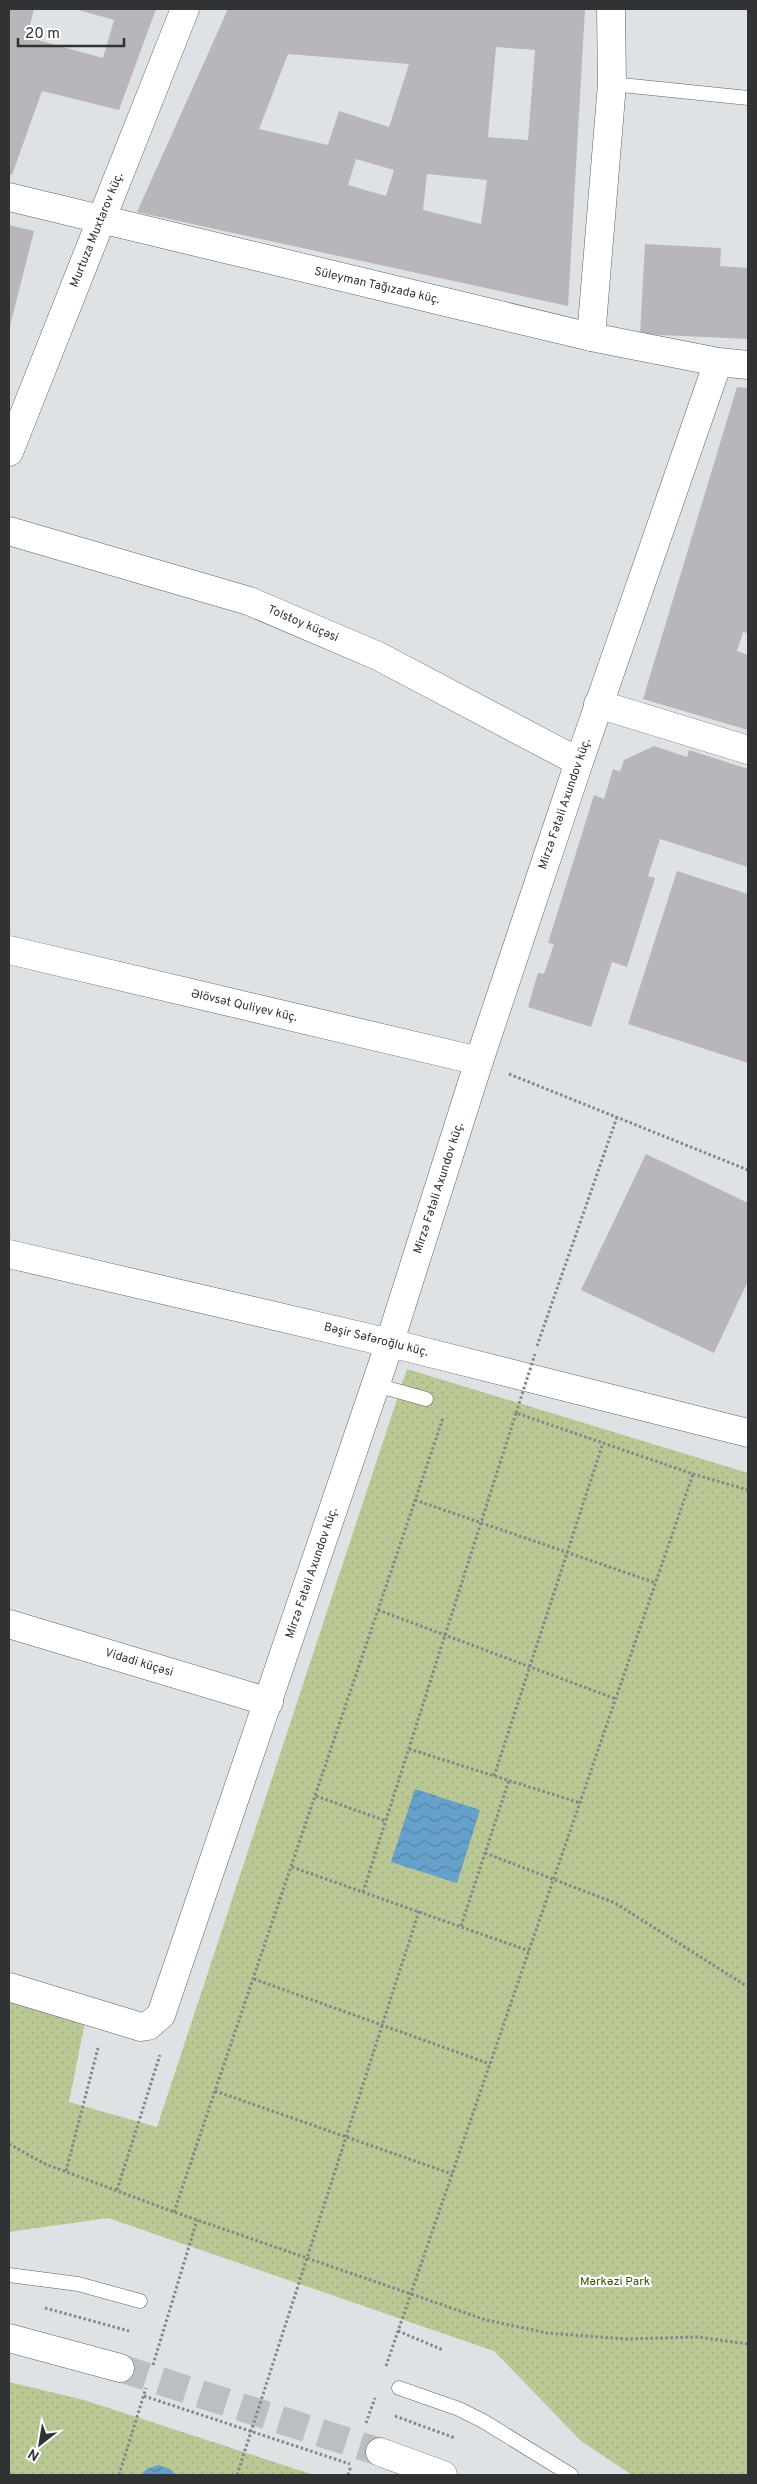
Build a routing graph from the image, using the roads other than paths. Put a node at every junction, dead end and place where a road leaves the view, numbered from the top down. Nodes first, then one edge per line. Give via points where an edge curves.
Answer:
1 (185, 9) edge
2 (611, 9) edge
3 (612, 84) junction
4 (748, 98) edge
5 (9, 197) edge
6 (100, 220) junction
7 (592, 337) junction
8 (718, 362) junction
9 (748, 365) edge
10 (9, 452) edge
11 (9, 531) edge
12 (598, 704) junction
13 (748, 750) edge
14 (579, 762) junction
15 (9, 950) edge
16 (479, 1061) junction
17 (9, 1254) edge
18 (390, 1343) junction
19 (376, 1385) junction
20 (426, 1399) dead end
21 (745, 1433) edge
22 (9, 1624) edge
23 (269, 1702) junction
24 (9, 1987) edge
25 (9, 2276) edge
26 (140, 2301) dead end
27 (9, 2338) edge
28 (120, 2368) tunnel mouth
29 (399, 2388) dead end
30 (380, 2452) tunnel mouth
31 (443, 2475) edge
32 (570, 2475) edge

1 - 6 street, Murtuza Muxtarov küç.
2 - 3 street
3 - 4 lane
3 - 7 street
5 - 6 street, Süleyman Tağızadə küç.
6 - 7 street, Süleyman Tağızadə küç.
6 - 10 street, Murtuza Muxtarov küç.
7 - 8 street, Süleyman Tağızadə küç.
8 - 9 street, Süleyman Tağızadə küç.
8 - 12 street, Mirzə Fətəli Axundov küç.
11 - 14 street, Tolstoy küçəsi via 249,601 378,656
12 - 13 street
12 - 14 street, Mirzə Fətəli Axundov küç.
14 - 16 street, Mirzə Fətəli Axundov küç.
15 - 16 street, Əlövsət Quliyev küç.
16 - 18 street, Mirzə Fətəli Axundov küç.
17 - 18 street, Bəşir Səfəroğlu küç.
18 - 19 street, Mirzə Fətəli Axundov küç.
18 - 21 street, Bəşir Səfəroğlu küç.
19 - 20 lane
19 - 23 street, Mirzə Fətəli Axundov küç.
22 - 23 street, Vidadi küçəsi
23 - 24 street, Mirzə Fətəli Axundov küç. via 161,2015 148,2026 141,2027
25 - 26 lane via 78,2284
27 - 28 street
29 - 32 lane via 459,2408
30 - 31 street

